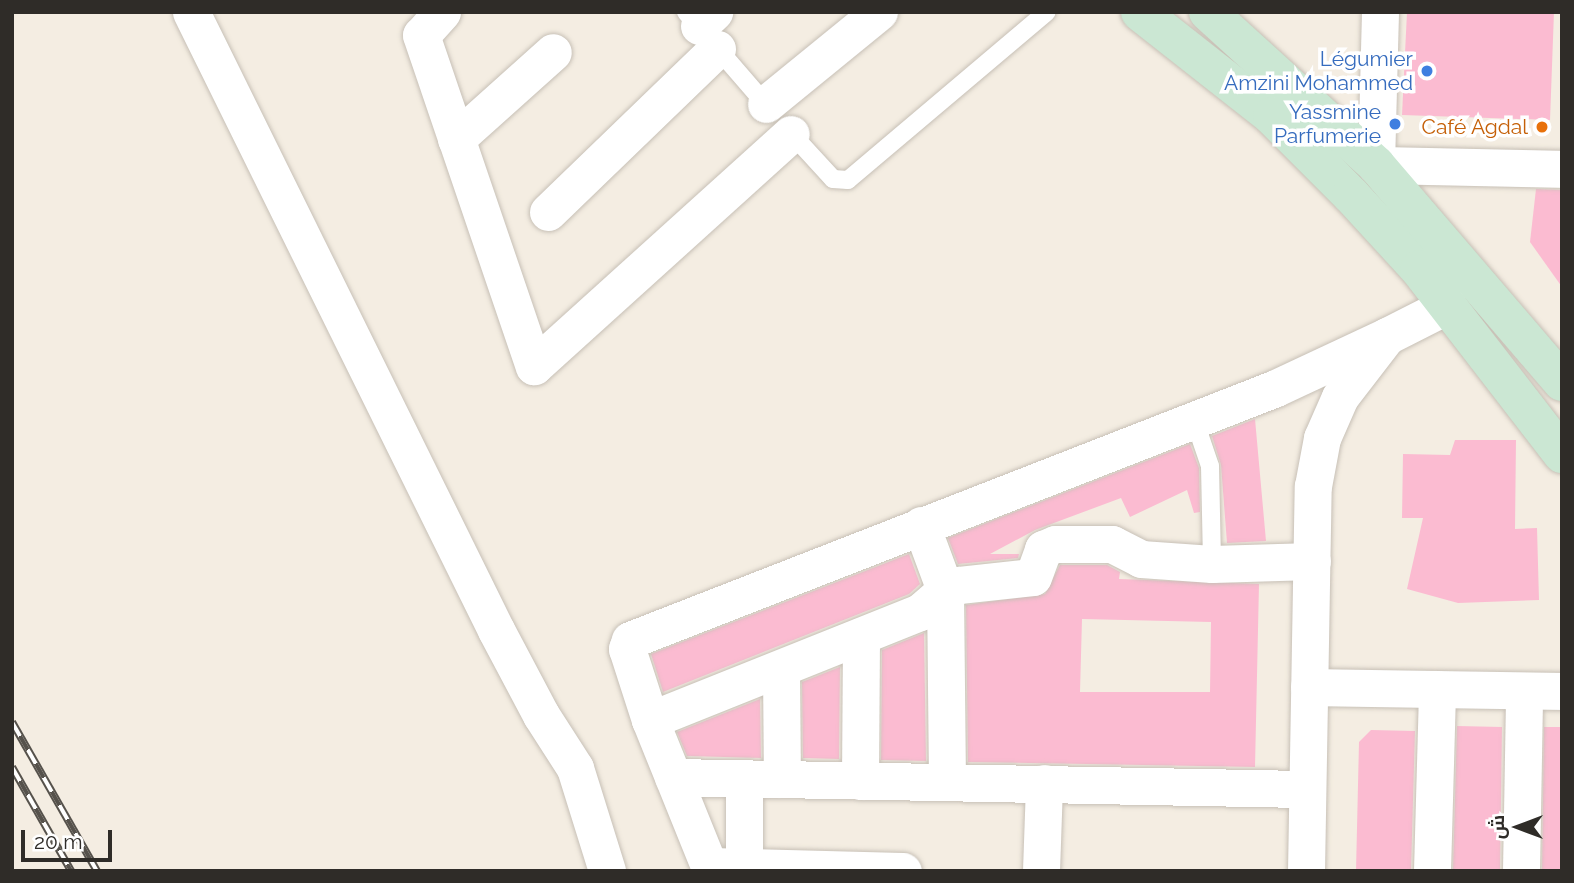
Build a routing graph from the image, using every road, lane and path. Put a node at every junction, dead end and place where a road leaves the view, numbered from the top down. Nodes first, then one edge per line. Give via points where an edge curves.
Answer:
1 (191, 12) edge
2 (442, 12) edge
3 (879, 12) edge
4 (1047, 12) edge
5 (1140, 12) edge
6 (1380, 12) edge
7 (1218, 16) edge
8 (704, 25) edge
9 (553, 52) dead end
10 (765, 104) junction
11 (791, 134) junction
12 (457, 139) junction
13 (1376, 165) junction
14 (1562, 169) edge
15 (548, 212) dead end
16 (1448, 305) junction
17 (1387, 336) junction
18 (1562, 382) edge
19 (1194, 419) junction
20 (1562, 454) edge
21 (921, 525) junction
22 (1312, 561) junction
23 (1212, 564) junction
24 (944, 590) junction
25 (861, 637) junction
26 (781, 670) junction
27 (1309, 687) junction
28 (1437, 689) junction
29 (1524, 691) junction
30 (1562, 691) edge
31 (650, 720) junction
32 (673, 777) junction
33 (744, 779) junction
34 (782, 779) junction
35 (860, 781) junction
36 (947, 782) junction
37 (1044, 783) junction
38 (1307, 789) junction
39 (721, 867) edge
40 (833, 870) edge
41 (607, 871) edge
42 (903, 871) edge
43 (1041, 871) edge
44 (1306, 871) edge
45 (1432, 871) edge
46 (1521, 871) edge

1 - 41 street via 496,629 575,768
2 - 12 street via 421,35
3 - 10 street
4 - 11 lane via 848,180 833,179
5 - 16 street via 1272,116 1351,195
6 - 13 street
7 - 13 street
8 - 10 lane
8 - 15 street
9 - 12 street
10 - 11 lane
11 - 12 street via 534,366
13 - 14 street
13 - 18 street
16 - 17 street
16 - 20 street
17 - 19 street via 1276,388
17 - 22 street via 1340,397 1322,438 1313,486
19 - 21 street
19 - 23 lane via 1210,466
21 - 24 street
21 - 31 street via 630,640 627,649
22 - 23 street
22 - 27 street
23 - 24 street via 1141,559 1112,544 1055,544 1043,549 1033,577
24 - 25 street via 920,612
24 - 36 street
25 - 26 street
25 - 35 street
26 - 31 street
26 - 34 street
27 - 28 street
27 - 38 street
28 - 29 street
28 - 45 street
29 - 30 street
29 - 46 street
31 - 32 street
32 - 33 street
32 - 39 street
33 - 34 street
33 - 39 street
34 - 35 street
35 - 36 street
36 - 37 street
37 - 38 street
37 - 43 street
38 - 44 street
39 - 40 street
40 - 42 street

